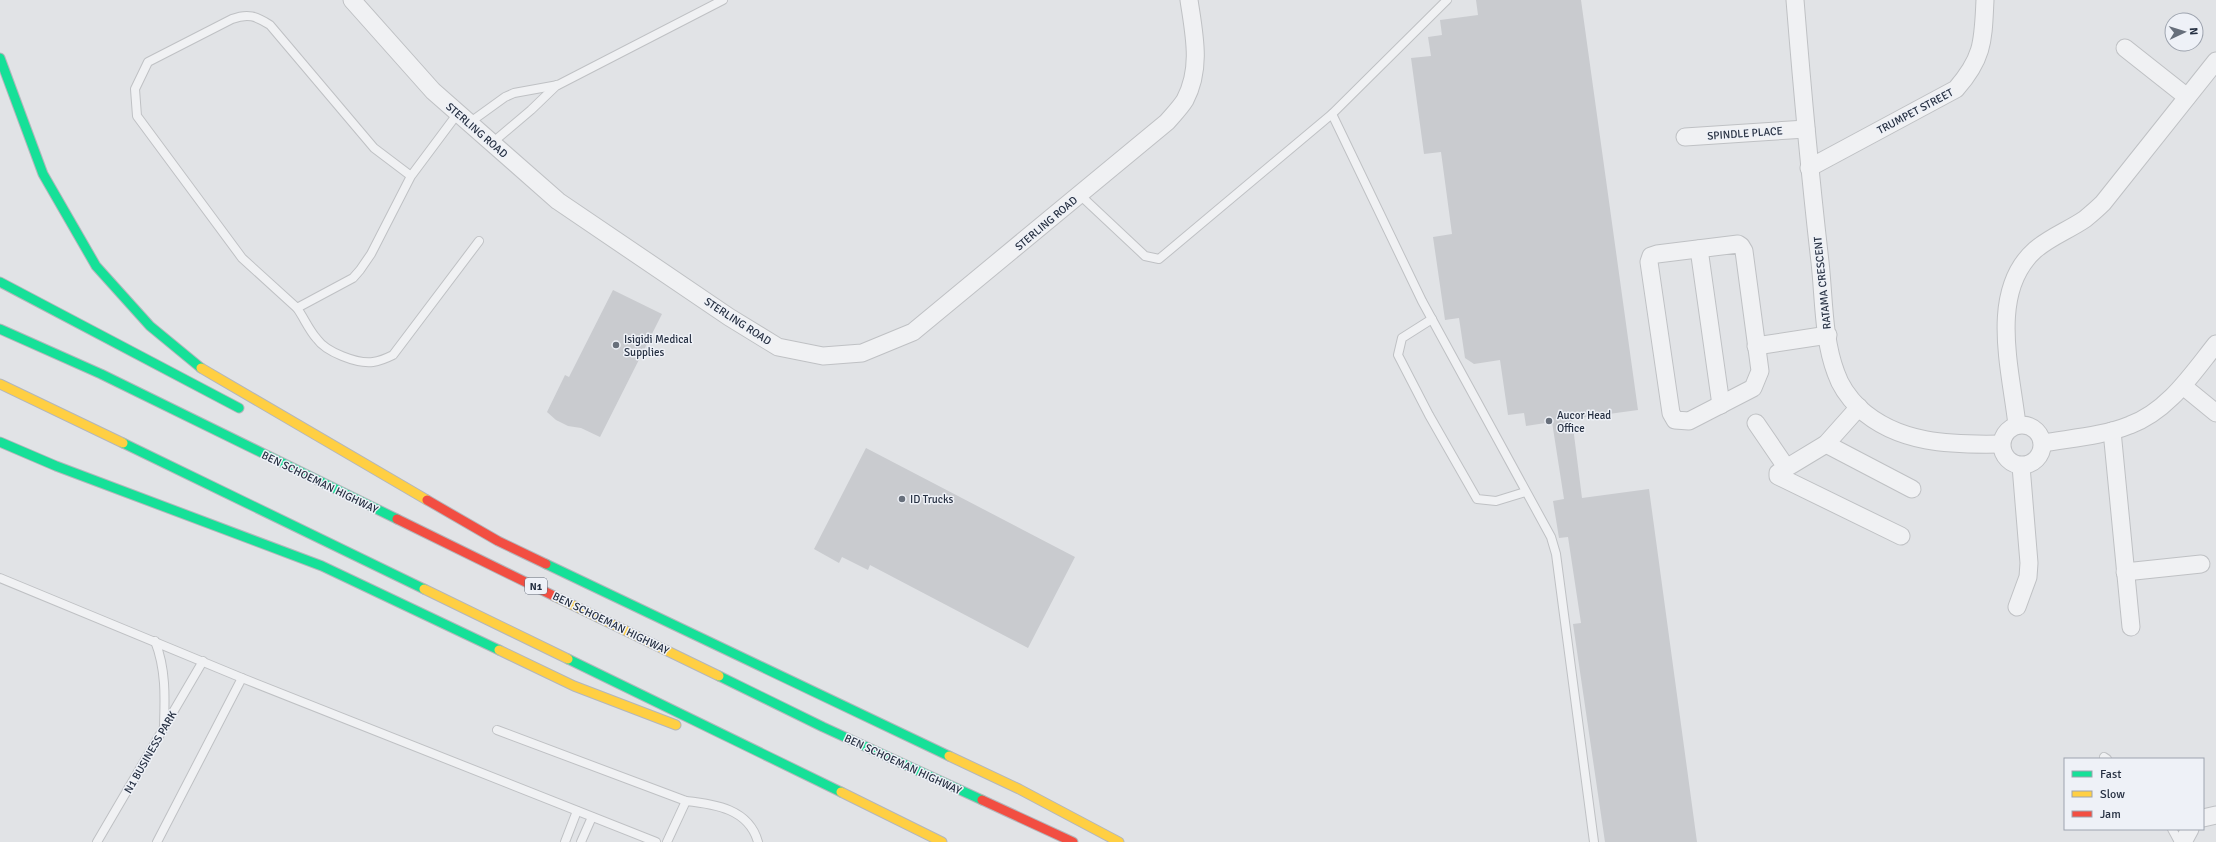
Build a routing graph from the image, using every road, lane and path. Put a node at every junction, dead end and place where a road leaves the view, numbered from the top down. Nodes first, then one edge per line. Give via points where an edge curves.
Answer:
1 (352, 0) edge
2 (723, 0) edge
3 (1189, 0) edge
4 (1447, 0) edge
5 (1795, 0) edge
6 (1985, 0) edge
7 (2125, 48) dead end
8 (0, 58) edge
9 (2216, 61) edge
10 (558, 85) junction
11 (2187, 97) junction
12 (1332, 114) junction
13 (464, 118) junction
14 (1806, 129) junction
15 (1685, 137) dead end
16 (492, 143) junction
17 (1809, 168) junction
18 (411, 176) junction
19 (1080, 195) junction
20 (479, 241) dead end
21 (1699, 249) junction
22 (0, 282) edge
23 (297, 308) junction
24 (1432, 319) junction
25 (0, 329) edge
26 (1828, 335) junction
27 (2216, 344) edge
28 (1756, 346) junction
29 (0, 384) edge
30 (2183, 386) junction
31 (1721, 405) junction
32 (1859, 407) junction
33 (2216, 413) edge
34 (250, 414) dead end
35 (1756, 423) dead end
36 (2017, 425) junction
37 (2112, 431) junction
38 (0, 442) edge
39 (2043, 443) junction
40 (1826, 444) junction
41 (2002, 444) junction
42 (2021, 466) junction
43 (1786, 467) junction
44 (1912, 489) dead end
45 (1526, 492) junction
46 (422, 508) dead end
47 (1901, 536) dead end
48 (498, 541) junction
49 (2201, 564) dead end
50 (2126, 572) junction
51 (0, 578) edge
52 (2017, 607) dead end
53 (2131, 627) dead end
54 (155, 641) junction
55 (203, 661) junction
56 (242, 678) junction
57 (164, 729) junction
58 (498, 730) dead end
59 (732, 738) junction
60 (686, 801) junction
61 (578, 811) junction
62 (592, 817) junction
63 (2173, 830) edge
64 (2189, 830) edge
65 (97, 842) edge
66 (158, 842) edge
67 (565, 842) edge
68 (581, 842) edge
69 (656, 842) edge
70 (667, 842) edge
71 (758, 842) edge
72 (942, 842) edge
73 (1073, 842) edge
74 (1119, 842) edge
75 (1594, 842) edge
76 (2179, 842) edge
77 (2183, 842) edge

1 - 13 street, STERLING ROAD via 433,91
2 - 10 lane
3 - 19 street, STERLING ROAD via 1196,65 1184,101 1167,122
4 - 12 lane
5 - 14 street, RATAMA CRESCENT
6 - 17 street, TRUMPET STREET via 1982,45 1971,71 1956,88
7 - 11 street
8 - 48 highway via 43,174 71,225 96,266 150,326 194,364
9 - 11 street
10 - 13 lane via 510,95
10 - 16 lane
11 - 36 street via 2103,203 2085,219 2036,250 2025,262 2009,290 2006,331
12 - 19 lane via 1159,259 1145,256
12 - 24 lane
13 - 16 street, STERLING ROAD
13 - 18 lane
14 - 15 street, SPINDLE PLACE
14 - 17 street, RATAMA CRESCENT
16 - 19 street, STERLING ROAD via 558,201 729,316 778,347 823,356 862,353 913,332
17 - 26 street, RATAMA CRESCENT
18 - 23 lane via 371,254 360,270 353,278
18 - 23 lane via 374,148 270,25 255,16 242,15 232,18 148,62 135,89 137,116 242,258
20 - 23 lane via 393,355 372,362 341,356 318,341
21 - 28 street via 1738,244 1744,251
21 - 31 street
21 - 31 street via 1657,254 1651,256 1649,262 1670,413 1675,420 1689,422
22 - 34 highway
24 - 45 lane
24 - 45 lane via 1402,338 1398,355 1429,415 1477,499 1496,501
25 - 73 highway, BEN SCHOEMAN HIGHWAY / N1 via 101,374 823,727
26 - 28 street
26 - 32 street, RATAMA CRESCENT via 1836,372 1845,392
27 - 30 street
28 - 31 street via 1760,371 1758,380 1753,388
29 - 59 highway
30 - 33 street
30 - 37 street via 2153,413 2131,425
32 - 40 street
32 - 41 street, RATAMA CRESCENT via 1878,422 1902,434 1929,441
35 - 43 street
36 - 39 street via 2031,426 2041,436
36 - 41 street via 2004,435
37 - 39 street
37 - 50 street
38 - 59 highway via 56,466 322,566 574,686 680,726
39 - 42 street via 2042,452 2037,459
40 - 43 street
40 - 44 street
41 - 42 street via 2006,459
42 - 52 street via 2029,563 2028,577
43 - 47 street via 1778,473 1779,478
45 - 75 lane via 1551,537 1556,554
46 - 48 highway
48 - 74 highway via 1019,789
49 - 50 street
50 - 53 street
51 - 54 lane
54 - 55 lane
54 - 57 lane via 164,676
55 - 56 lane
55 - 57 lane, N1 BUSINESS PARK
56 - 61 lane
56 - 66 lane
57 - 65 lane, N1 BUSINESS PARK
58 - 60 lane
59 - 72 highway
60 - 70 lane
60 - 71 lane via 715,804 727,809 745,820 755,831
61 - 62 lane
61 - 67 lane
62 - 68 lane
62 - 69 lane
63 - 76 lane
64 - 77 street

